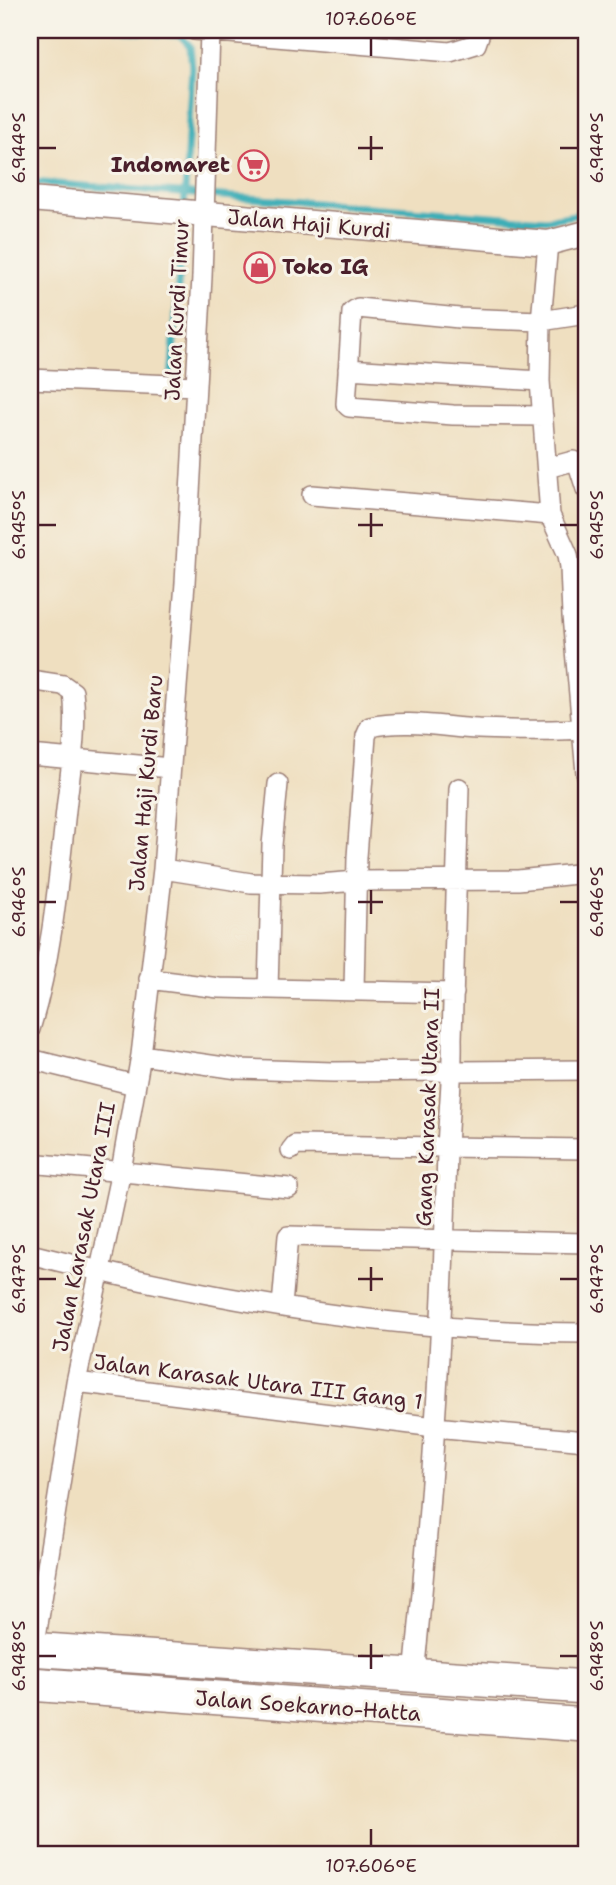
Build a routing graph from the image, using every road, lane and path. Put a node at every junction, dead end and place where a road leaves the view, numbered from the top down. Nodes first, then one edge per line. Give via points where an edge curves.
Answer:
1 (481, 30) edge
2 (202, 31) edge
3 (294, 33) edge
4 (30, 199) edge
5 (205, 201) junction
6 (586, 233) edge
7 (548, 243) junction
8 (586, 314) edge
9 (541, 321) junction
10 (348, 369) junction
11 (30, 379) edge
12 (540, 382) junction
13 (196, 386) junction
14 (543, 416) junction
15 (547, 468) junction
16 (586, 489) edge
17 (312, 495) dead end
18 (550, 515) junction
19 (184, 591) joint
20 (30, 680) edge
21 (585, 728) edge
22 (30, 755) edge
23 (72, 759) junction
24 (170, 768) junction
25 (586, 774) edge
26 (278, 784) dead end
27 (459, 788) dead end
28 (163, 869) junction
29 (586, 873) edge
30 (457, 880) junction
31 (357, 881) junction
32 (273, 883) junction
33 (149, 979) junction
34 (268, 989) junction
35 (354, 989) junction
36 (454, 993) junction
37 (30, 1028) edge
38 (141, 1055) junction
39 (30, 1059) edge
40 (586, 1070) edge
41 (453, 1072) junction
42 (135, 1085) junction
43 (447, 1148) junction
44 (586, 1149) edge
45 (291, 1150) dead end
46 (30, 1163) edge
47 (121, 1171) junction
48 (289, 1188) dead end
49 (446, 1240) junction
50 (586, 1243) edge
51 (30, 1254) edge
52 (99, 1272) junction
53 (282, 1306) junction
54 (440, 1328) junction
55 (586, 1333) edge
56 (76, 1382) junction
57 (435, 1427) junction
58 (586, 1440) edge
59 (32, 1650) edge
60 (159, 1659) junction
61 (414, 1676) junction
62 (30, 1685) edge
63 (586, 1687) edge
64 (156, 1695) junction
65 (586, 1725) edge

1 - 3 street via 476,44 450,52
2 - 3 street
2 - 5 street, Jalan Kurdi Timur
4 - 5 street, Jalan Haji Kurdi
5 - 7 street, Jalan Haji Kurdi
5 - 13 street, Jalan Kurdi Timur
6 - 7 street, Jalan Haji Kurdi
7 - 9 street
8 - 9 street
9 - 10 street via 354,309
9 - 12 street
10 - 12 street
10 - 14 street via 346,404 353,409
11 - 13 street
12 - 14 street
13 - 19 street, Jalan Kurdi Timur
14 - 15 street
15 - 16 street via 573,461
15 - 18 street
17 - 18 street
18 - 21 street via 570,567
19 - 24 street, Jalan Haji Kurdi Baru
20 - 23 street via 63,685 72,692
21 - 25 street
21 - 31 street via 477,729 430,723 370,727
22 - 23 street
23 - 24 street
23 - 37 street via 53,931
24 - 28 street, Jalan Haji Kurdi Baru
26 - 32 street
27 - 30 street, Gang Karasak Utara II
28 - 32 street
28 - 33 street, Jalan Haji Kurdi Baru
29 - 30 street
30 - 31 street
30 - 36 street, Gang Karasak Utara II
31 - 32 street
31 - 35 street
32 - 34 street
33 - 34 street
33 - 38 street, Jalan Karasak Utara III
34 - 35 street
35 - 36 street
36 - 41 street, Gang Karasak Utara II
38 - 41 street via 237,1069
38 - 42 street, Jalan Karasak Utara III
39 - 42 street
40 - 41 street
41 - 43 street, Gang Karasak Utara II
42 - 47 street, Jalan Karasak Utara III
43 - 44 street
43 - 45 street via 295,1145
43 - 49 street, Gang Karasak Utara II
46 - 47 street
47 - 48 street
47 - 52 street, Jalan Karasak Utara III
49 - 50 street
49 - 53 street via 288,1236
49 - 54 street, Gang Karasak Utara II
51 - 52 street
52 - 53 street
52 - 56 street, Jalan Karasak Utara III
53 - 54 street
54 - 55 street
54 - 57 street, Gang Karasak Utara II
56 - 57 street, Jalan Karasak Utara III Gang 1
56 - 59 street, Jalan Karasak Utara III
57 - 58 street, Jalan Karasak Utara III Gang 1
57 - 61 street, Gang Karasak Utara II
59 - 60 highway, Jalan Soekarno-Hatta
60 - 61 highway, Jalan Soekarno-Hatta
60 - 64 highway
61 - 63 highway, Jalan Soekarno-Hatta
62 - 64 highway, Jalan Soekarno-Hatta
64 - 65 highway, Jalan Soekarno-Hatta

